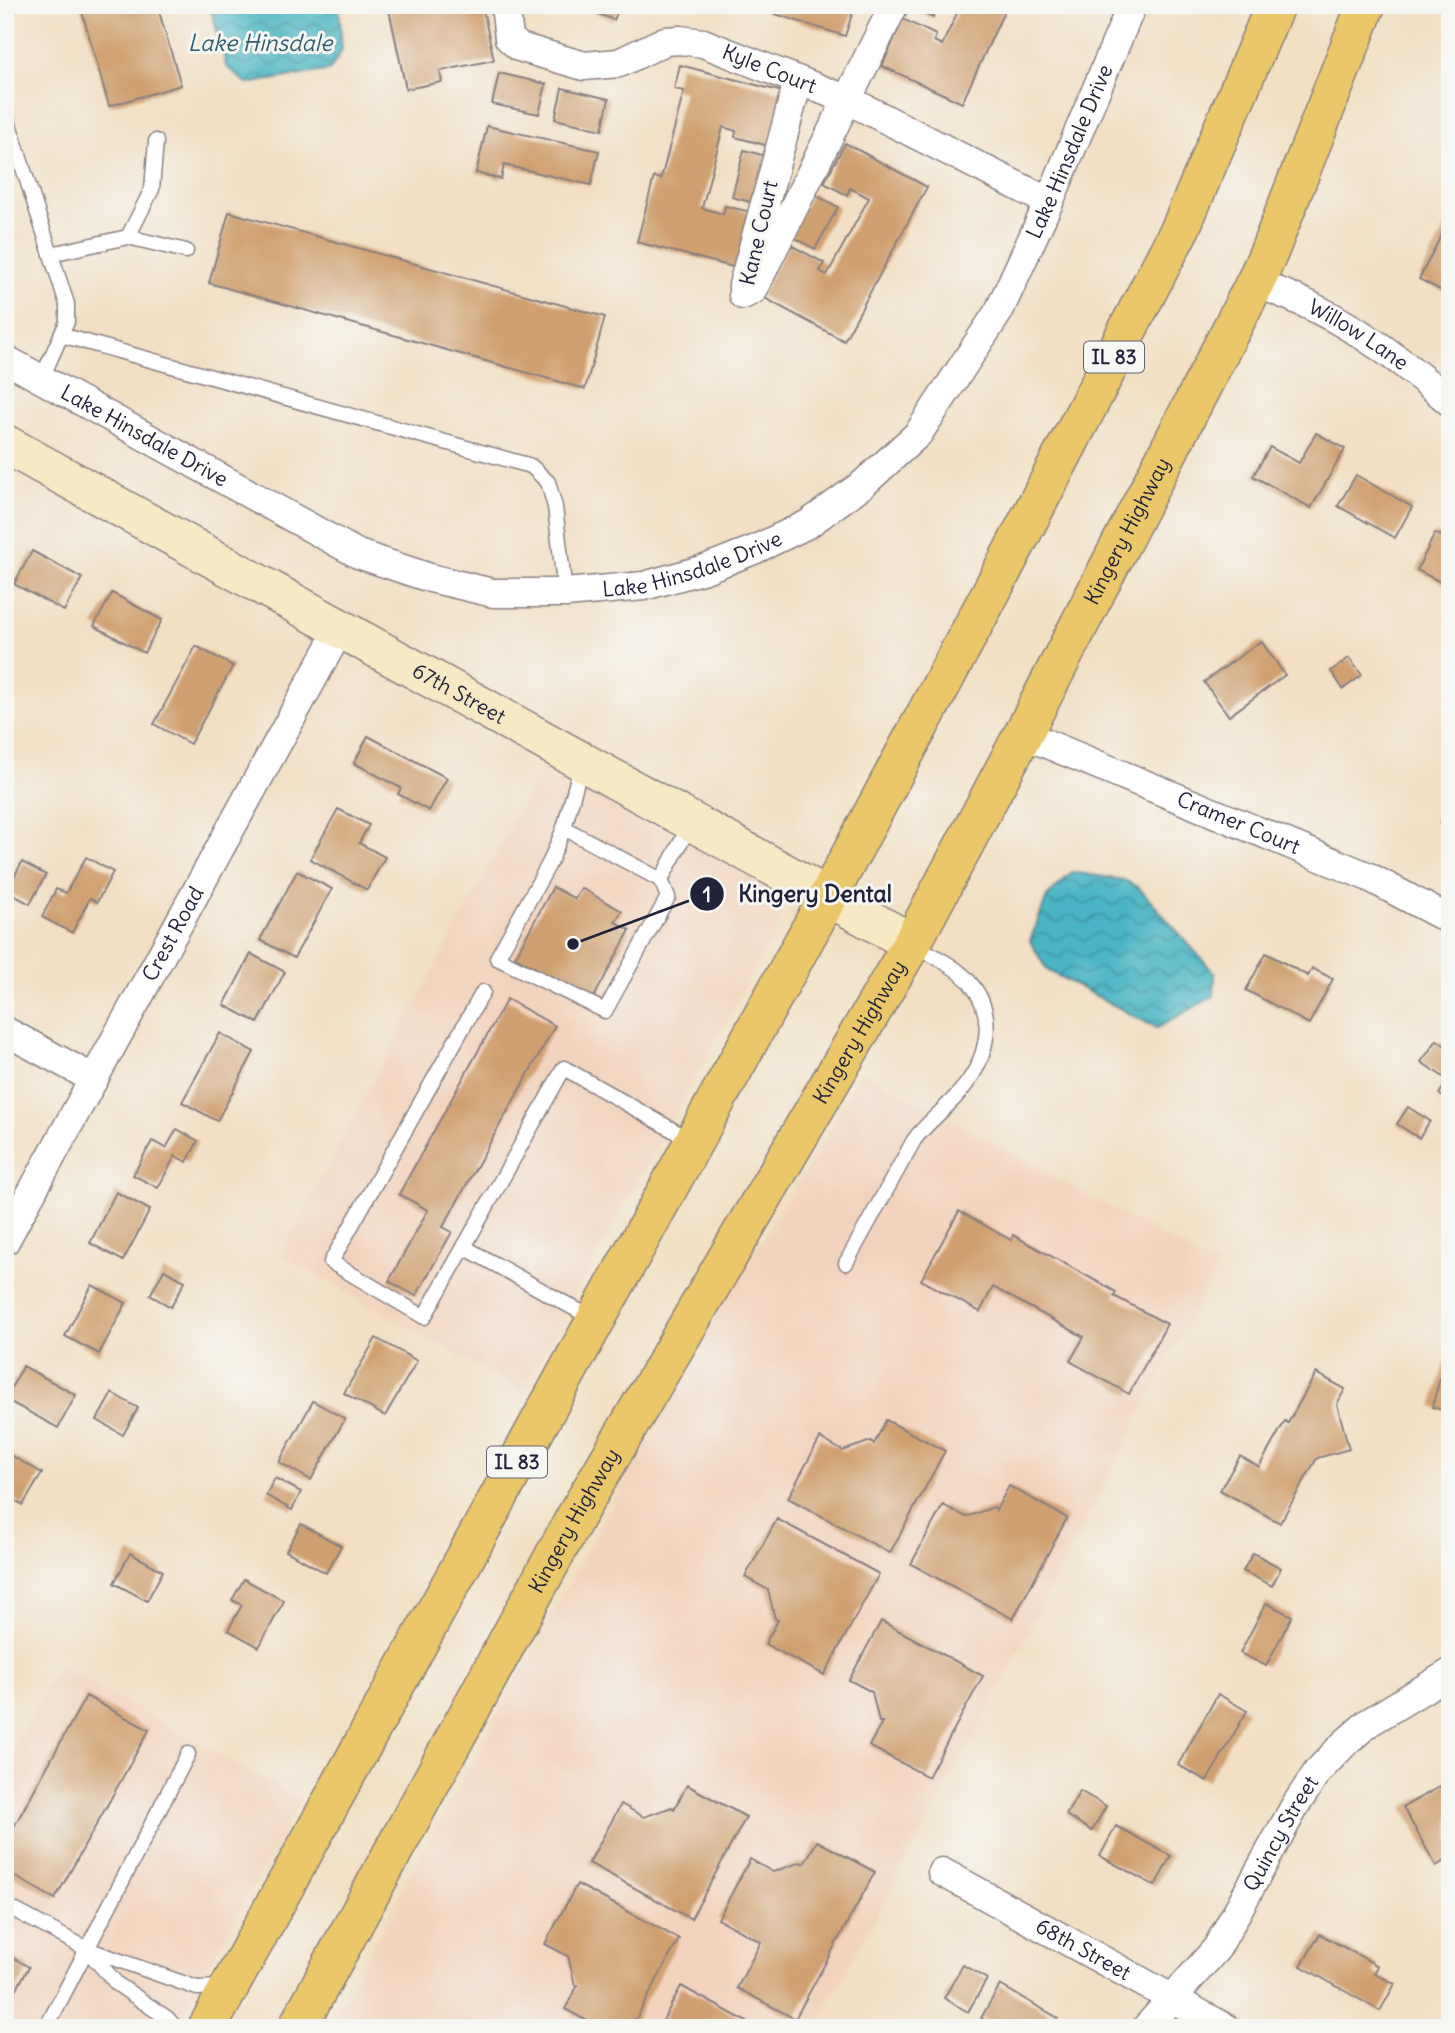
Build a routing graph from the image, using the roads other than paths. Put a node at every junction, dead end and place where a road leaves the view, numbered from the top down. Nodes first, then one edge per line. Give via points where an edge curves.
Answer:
1 (505, 5) edge
2 (880, 5) edge
3 (894, 5) edge
4 (1132, 5) edge
5 (1275, 5) edge
6 (1366, 5) edge
7 (798, 81) junction
8 (848, 100) junction
9 (5, 112) edge
10 (156, 141) dead end
11 (1049, 202) junction
12 (128, 237) junction
13 (186, 251) dead end
14 (51, 254) junction
15 (1255, 283) junction
16 (61, 335) junction
17 (5, 359) edge
18 (41, 380) junction
19 (1450, 402) edge
20 (5, 444) edge
21 (565, 593) junction
22 (341, 627) junction
23 (1023, 734) junction
24 (583, 761) junction
25 (692, 822) junction
26 (564, 828) junction
27 (661, 880) junction
28 (828, 897) junction
29 (1450, 920) edge
30 (912, 943) junction
31 (483, 992) dead end
32 (5, 1031) edge
33 (94, 1079) junction
34 (693, 1142) junction
35 (5, 1241) edge
36 (464, 1247) junction
37 (846, 1263) dead end
38 (595, 1320) junction
39 (1450, 1673) edge
40 (188, 1755) dead end
41 (942, 1872) dead end
42 (5, 1905) edge
43 (87, 1949) junction
44 (229, 1987) junction
45 (1172, 1999) junction
46 (46, 2028) edge
47 (176, 2028) edge
48 (207, 2028) edge
49 (297, 2028) edge
50 (1146, 2028) edge
51 (1226, 2028) edge

1 - 7 street, Kyle Court via 509,38 519,47 584,66 619,63 665,41 680,40 703,43
2 - 8 street, Kane Court
3 - 8 street, Kane Court
4 - 11 street, Lake Hinsdale Drive
5 - 28 highway, IL 83 via 1181,227
6 - 15 highway, Kingery Highway
7 - 8 street, Kyle Court
7 - 8 street, Kane Court via 744,295 752,290
8 - 11 street, Kyle Court
9 - 14 lane
10 - 12 lane via 152,189
11 - 21 street, Lake Hinsdale Drive via 999,311 957,377 918,433 863,484 808,524 705,569 644,586
12 - 13 lane
12 - 14 lane
14 - 16 lane via 67,304
15 - 19 street, Willow Lane via 1343,321
15 - 23 highway, Kingery Highway
16 - 18 lane
16 - 21 lane via 531,466 548,482 555,508
17 - 18 street, Lake Hinsdale Drive
18 - 21 street, Lake Hinsdale Drive via 358,554 493,593
20 - 22 street, 67th Street
22 - 24 street, 67th Street
22 - 33 street, Crest Road
23 - 29 street, Cramer Court via 1369,877
23 - 30 highway, Kingery Highway
24 - 25 street, 67th Street
24 - 26 lane
25 - 27 lane
25 - 28 street, 67th Street
26 - 27 lane
26 - 27 lane via 497,958 605,1011 668,897
28 - 30 street, 67th Street
28 - 34 highway, IL 83
30 - 37 lane via 952,967 971,985 984,1006 986,1044 970,1080 914,1140
30 - 49 highway, Kingery Highway via 577,1514
31 - 36 lane via 331,1262 424,1317
32 - 33 street
33 - 35 street, Crest Road
34 - 36 lane via 564,1068
34 - 38 highway, IL 83
36 - 38 lane
38 - 44 highway, IL 83
39 - 45 street, Quincy Street via 1368,1723 1318,1771 1217,1948
40 - 43 lane
41 - 45 street, 68th Street
42 - 43 lane
43 - 44 lane via 197,1988
43 - 46 lane
43 - 47 lane via 117,1984
44 - 48 highway, IL 83
45 - 50 street, Quincy Street
45 - 51 street, 68th Street

